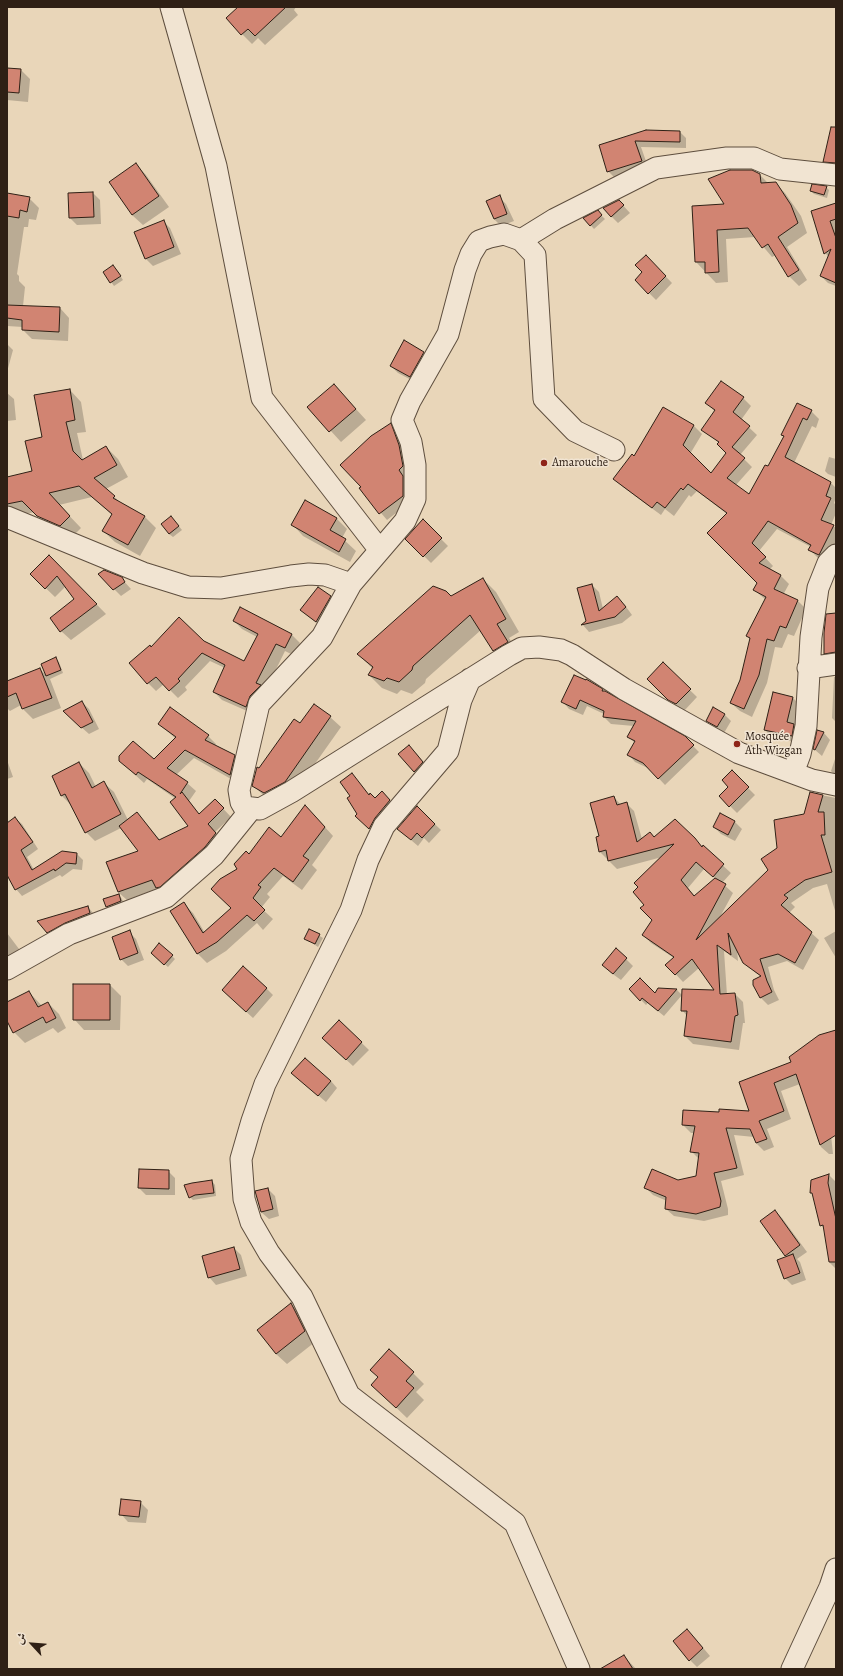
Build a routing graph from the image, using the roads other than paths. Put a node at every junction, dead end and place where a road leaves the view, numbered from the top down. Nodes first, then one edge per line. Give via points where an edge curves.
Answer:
1 (171, 7) edge
2 (836, 175) edge
3 (521, 240) junction
4 (614, 450) dead end
5 (7, 517) edge
6 (379, 549) junction
7 (836, 555) edge
8 (351, 584) junction
9 (836, 664) edge
10 (808, 668) junction
11 (470, 679) junction
12 (793, 773) junction
13 (836, 785) edge
14 (252, 808) junction
15 (7, 969) edge
16 (836, 1569) edge
17 (579, 1669) edge
18 (792, 1669) edge

1 - 6 street via 216,166 262,398
2 - 3 street via 780,169 754,158 727,158 656,168 555,219
3 - 4 street via 534,255 544,399 575,431
3 - 6 street via 504,234 490,236 479,241 471,254 448,334 402,420 411,442 414,460 415,499 405,521
5 - 8 street via 144,573 188,586 221,588 309,574 325,574
6 - 8 street
7 - 10 street via 828,563 818,588
8 - 14 street via 322,637 259,704 239,790 244,807
9 - 10 street
10 - 12 street via 806,726
11 - 12 street via 522,648 561,650 624,689 739,753
11 - 14 street via 291,792 260,809
11 - 17 street via 461,700 448,751 384,826 368,860 351,910 265,1084 241,1159 244,1199 251,1222 269,1253 302,1297 349,1395 515,1523
12 - 13 street
14 - 15 street via 214,855 166,897 69,934
16 - 18 street

